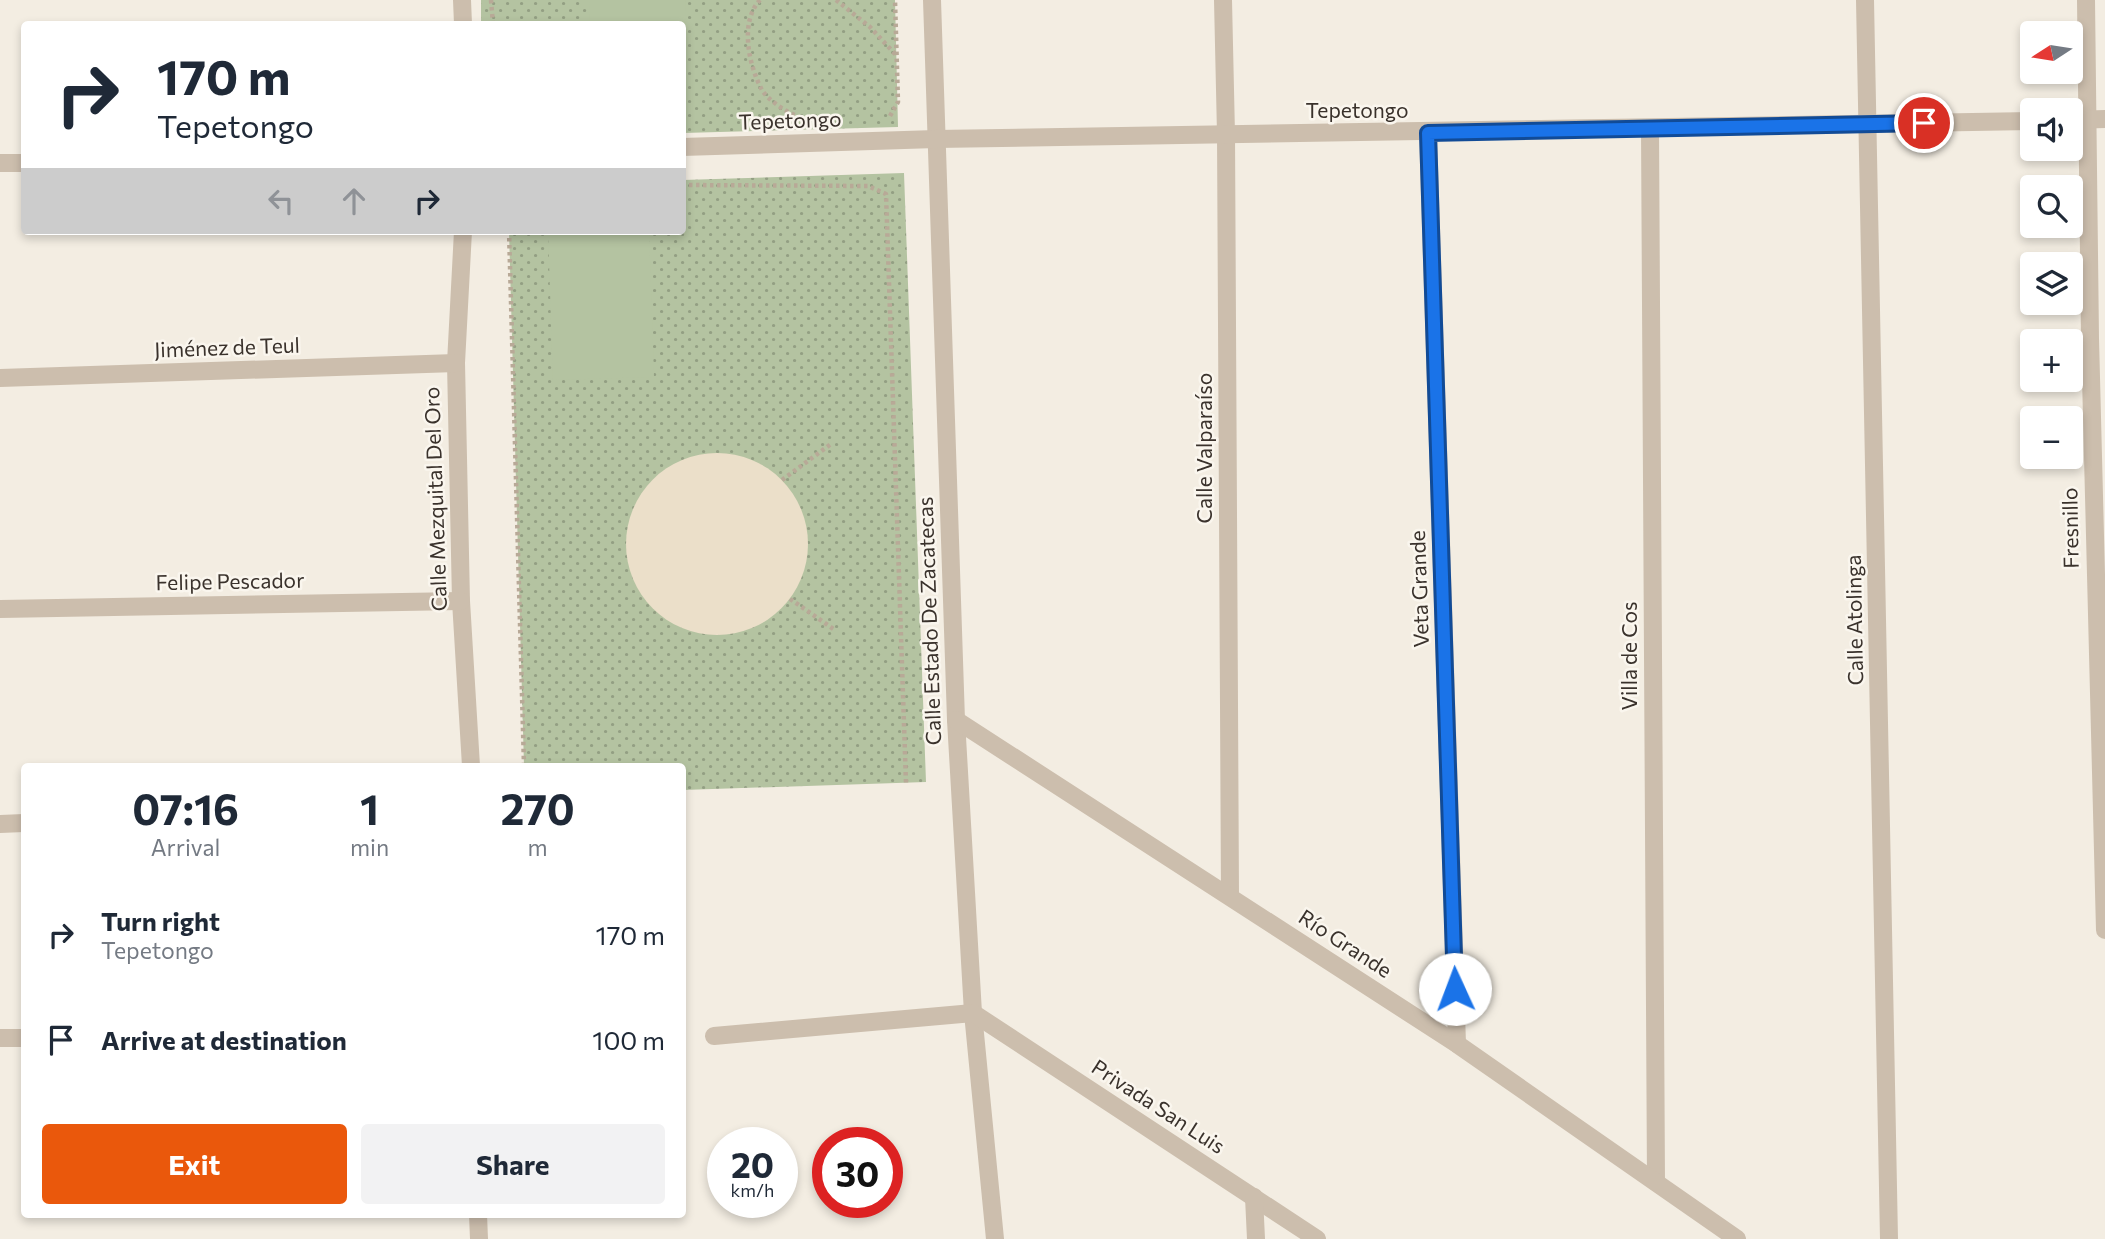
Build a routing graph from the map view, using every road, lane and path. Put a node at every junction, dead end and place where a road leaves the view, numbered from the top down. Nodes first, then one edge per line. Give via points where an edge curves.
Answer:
1 (462, 0) edge
2 (491, 0) edge
3 (760, 0) edge
4 (836, 0) edge
5 (895, 0) edge
6 (932, 0) edge
7 (1223, 0) edge
8 (1865, 0) edge
9 (2086, 0) edge
10 (463, 21) edge
11 (493, 21) edge
12 (897, 56) junction
13 (802, 118) dead end
14 (888, 119) dead end
15 (2088, 119) edge
16 (2020, 121) edge
17 (1869, 124) junction
18 (1650, 128) junction
19 (1428, 133) junction
20 (1226, 134) junction
21 (936, 139) junction
22 (686, 147) edge
23 (0, 163) edge
24 (21, 163) edge
25 (686, 185) edge
26 (463, 235) edge
27 (509, 235) edge
28 (2097, 338) edge
29 (456, 363) junction
30 (0, 378) edge
31 (831, 444) dead end
32 (782, 480) dead end
33 (2100, 543) edge
34 (790, 599) dead end
35 (461, 601) junction
36 (0, 609) edge
37 (835, 630) dead end
38 (956, 720) junction
39 (471, 763) edge
40 (524, 763) edge
41 (2102, 769) edge
42 (906, 783) dead end
43 (21, 823) edge
44 (0, 824) edge
45 (1230, 896) junction
46 (2105, 930) edge
47 (973, 1013) junction
48 (714, 1036) dead end
49 (0, 1038) edge
50 (21, 1038) edge
51 (1457, 1044) junction
52 (1656, 1182) junction
53 (1254, 1196) junction
54 (478, 1218) edge
55 (479, 1239) edge
56 (995, 1239) edge
57 (1256, 1239) edge
58 (1317, 1239) edge
59 (1737, 1239) edge
60 (1889, 1239) edge

1 - 10 street
2 - 11 path
3 - 13 path via 748,32 757,76 763,92
4 - 12 path
5 - 12 path
6 - 21 street, Calle Estado De Zacatecas
7 - 20 street, Calle Valparaíso
8 - 17 street, Calle Atolinga
9 - 15 street, Fresnillo
12 - 14 path via 898,102
15 - 28 street, Fresnillo
16 - 17 street, Tepetongo
17 - 18 street, Tepetongo
17 - 60 street, Calle Atolinga
18 - 19 street, Tepetongo
18 - 52 street, Villa de Cos
19 - 20 street, Tepetongo
19 - 51 street, Veta Grande
20 - 21 street, Tepetongo
20 - 45 street, Calle Valparaíso
21 - 22 street, Tepetongo
21 - 38 street, Calle Estado De Zacatecas
23 - 24 street
25 - 42 path via 868,186 886,194
26 - 29 street, Calle Mezquital Del Oro
27 - 40 path
28 - 33 street, Fresnillo
29 - 30 street, Jiménez de Teul
29 - 35 street, Calle Mezquital Del Oro
31 - 32 path
33 - 41 street, Fresnillo
34 - 37 path
35 - 36 street, Felipe Pescador
35 - 39 street, Calle Mezquital Del Oro
38 - 45 street, Río Grande
38 - 47 street, Calle Estado De Zacatecas
41 - 46 street, Fresnillo
43 - 44 street
45 - 51 street, Río Grande
47 - 48 street
47 - 53 street, Privada San Luis
47 - 56 street, Calle Estado De Zacatecas
49 - 50 street
51 - 52 street, Río Grande
52 - 59 street, Río Grande
53 - 57 street
53 - 58 street, Privada San Luis
54 - 55 street

